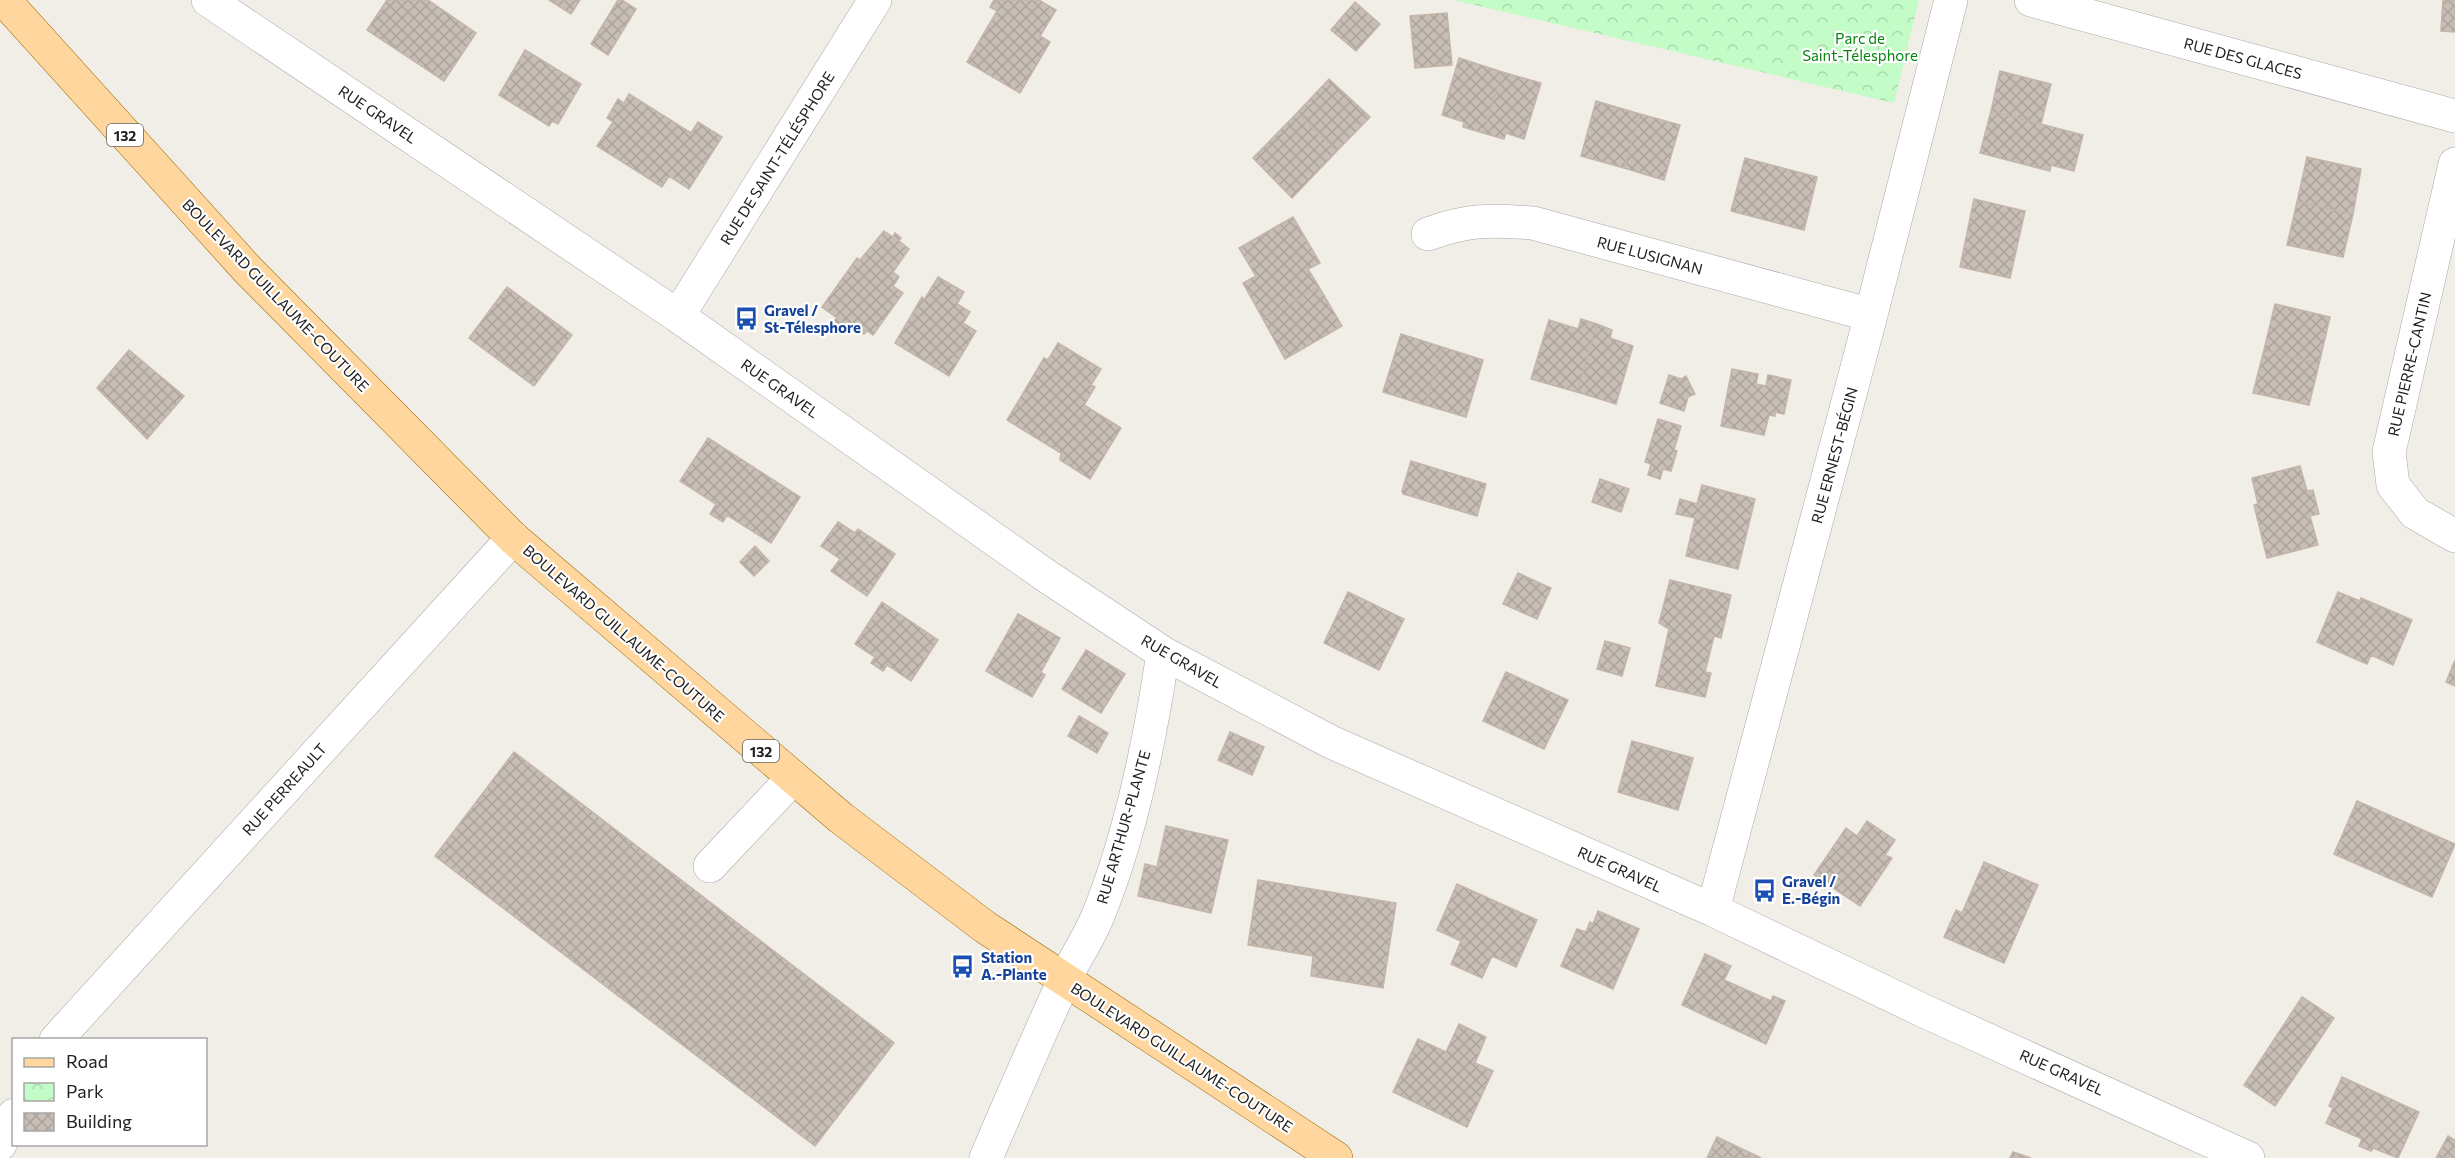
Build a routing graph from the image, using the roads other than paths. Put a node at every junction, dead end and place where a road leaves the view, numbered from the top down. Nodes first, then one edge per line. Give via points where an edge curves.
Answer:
1 (4, 0) edge
2 (208, 0) edge
3 (875, 0) edge
4 (1951, 0) edge
5 (2031, 0) edge
6 (2455, 116) edge
7 (2455, 164) edge
8 (1428, 234) dead end
9 (1871, 315) junction
10 (678, 316) junction
11 (2455, 536) edge
12 (513, 538) junction
13 (1163, 653) junction
14 (793, 778) junction
15 (710, 866) dead end
16 (1713, 910) junction
17 (1064, 981) junction
18 (58, 1038) edge
19 (12, 1118) edge
20 (0, 1144) edge
21 (986, 1158) edge
22 (1336, 1158) edge
23 (2248, 1158) edge

1 - 12 main road, BOULEVARD GUILLAUME-COUTURE / 132 via 247,269
2 - 10 street, RUE GRAVEL
3 - 10 street, RUE DE SAINT-TÉLÉSPHORE
4 - 9 street, RUE ERNEST-BÉGIN
5 - 6 street, RUE DES GLACES
7 - 11 street, RUE PIERRE-CANTIN via 2389,452 2393,485 2415,513
8 - 9 street, RUE LUSIGNAN via 1457,223 1533,223
9 - 16 street, RUE ERNEST-BÉGIN
10 - 13 street, RUE GRAVEL via 1035,568
12 - 14 main road, BOULEVARD GUILLAUME-COUTURE / 132
12 - 18 street, RUE PERREAULT
13 - 16 street, RUE GRAVEL via 1331,742
13 - 17 street, RUE ARTHUR-PLANTE via 1154,716 1117,861 1096,919
14 - 15 street
14 - 17 main road, BOULEVARD GUILLAUME-COUTURE / 132 via 976,921
16 - 23 street, RUE GRAVEL
17 - 21 street, RUE ARTHUR-PLANTE
17 - 22 main road, BOULEVARD GUILLAUME-COUTURE / 132
19 - 20 street

